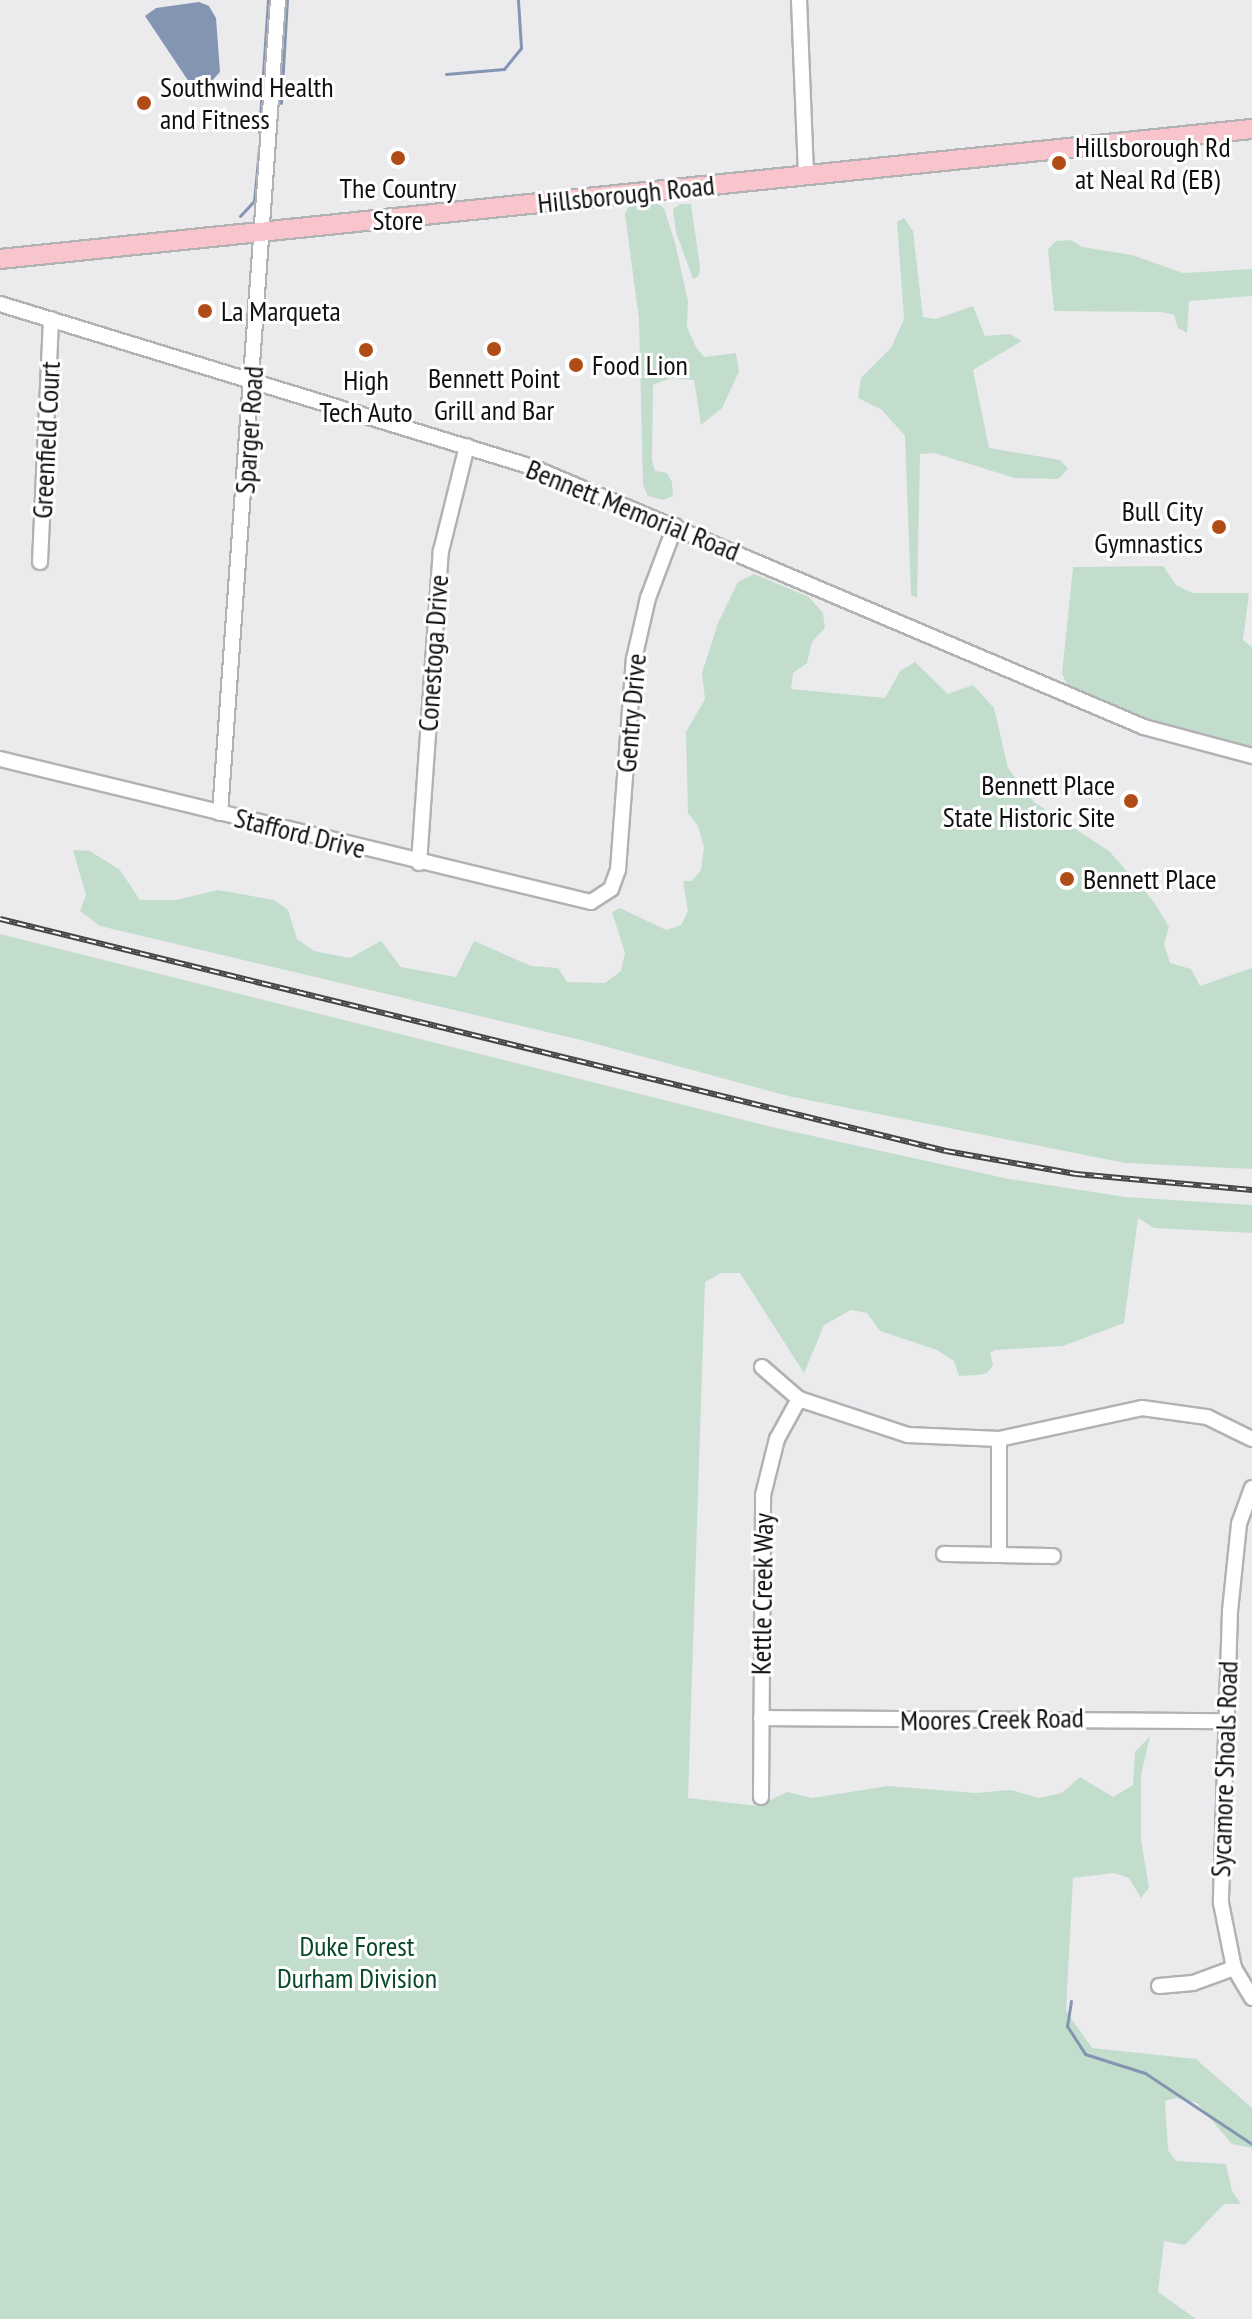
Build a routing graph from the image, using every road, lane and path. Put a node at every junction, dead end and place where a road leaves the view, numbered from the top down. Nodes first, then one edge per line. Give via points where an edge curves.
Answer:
1 (278, 0) edge
2 (799, 0) edge
3 (1252, 129) edge
4 (806, 175) junction
5 (262, 232) junction
6 (0, 259) edge
7 (0, 304) edge
8 (51, 319) junction
9 (252, 379) junction
10 (467, 446) junction
11 (675, 526) junction
12 (40, 562) dead end
13 (1252, 756) edge
14 (0, 759) edge
15 (220, 813) junction
16 (419, 863) junction
17 (599, 899) joint
18 (762, 1367) dead end
19 (799, 1399) junction
20 (999, 1439) junction
21 (1252, 1439) edge
22 (1252, 1488) edge
23 (944, 1554) dead end
24 (999, 1555) junction
25 (1053, 1556) dead end
26 (761, 1718) junction
27 (1223, 1721) junction
28 (761, 1797) dead end
29 (1234, 1968) junction
30 (1159, 1986) dead end
31 (1252, 1998) edge

1 - 5 street, Sparger Road
2 - 4 street
3 - 4 main road, Hillsborough Road
4 - 5 main road, Hillsborough Road
5 - 6 main road, Hillsborough Road
5 - 9 street, Sparger Road
7 - 8 street, Bennett Memorial Road
8 - 9 street, Bennett Memorial Road
8 - 12 street, Greenfield Court
9 - 10 street, Bennett Memorial Road
9 - 15 street, Sparger Road
10 - 11 street, Bennett Memorial Road via 575,483
10 - 16 street, Conestoga Drive via 441,551
11 - 13 street, Bennett Memorial Road via 1144,727
11 - 17 street, Gentry Drive via 640,629 631,677 620,857 611,889
14 - 15 street, Stafford Drive
15 - 16 street, Stafford Drive
16 - 17 street, Stafford Drive via 573,901
18 - 19 street
19 - 20 street via 908,1435
19 - 26 street, Kettle Creek Way via 777,1439 763,1495
20 - 21 street via 1142,1408 1207,1417
20 - 24 street
22 - 27 street, Sycamore Shoals Road via 1237,1542
23 - 24 street
24 - 25 street
26 - 27 street, Moores Creek Road
26 - 28 street, Kettle Creek Way
27 - 29 street, Sycamore Shoals Road via 1221,1903
29 - 30 street via 1193,1983
29 - 31 street, Sycamore Shoals Road

